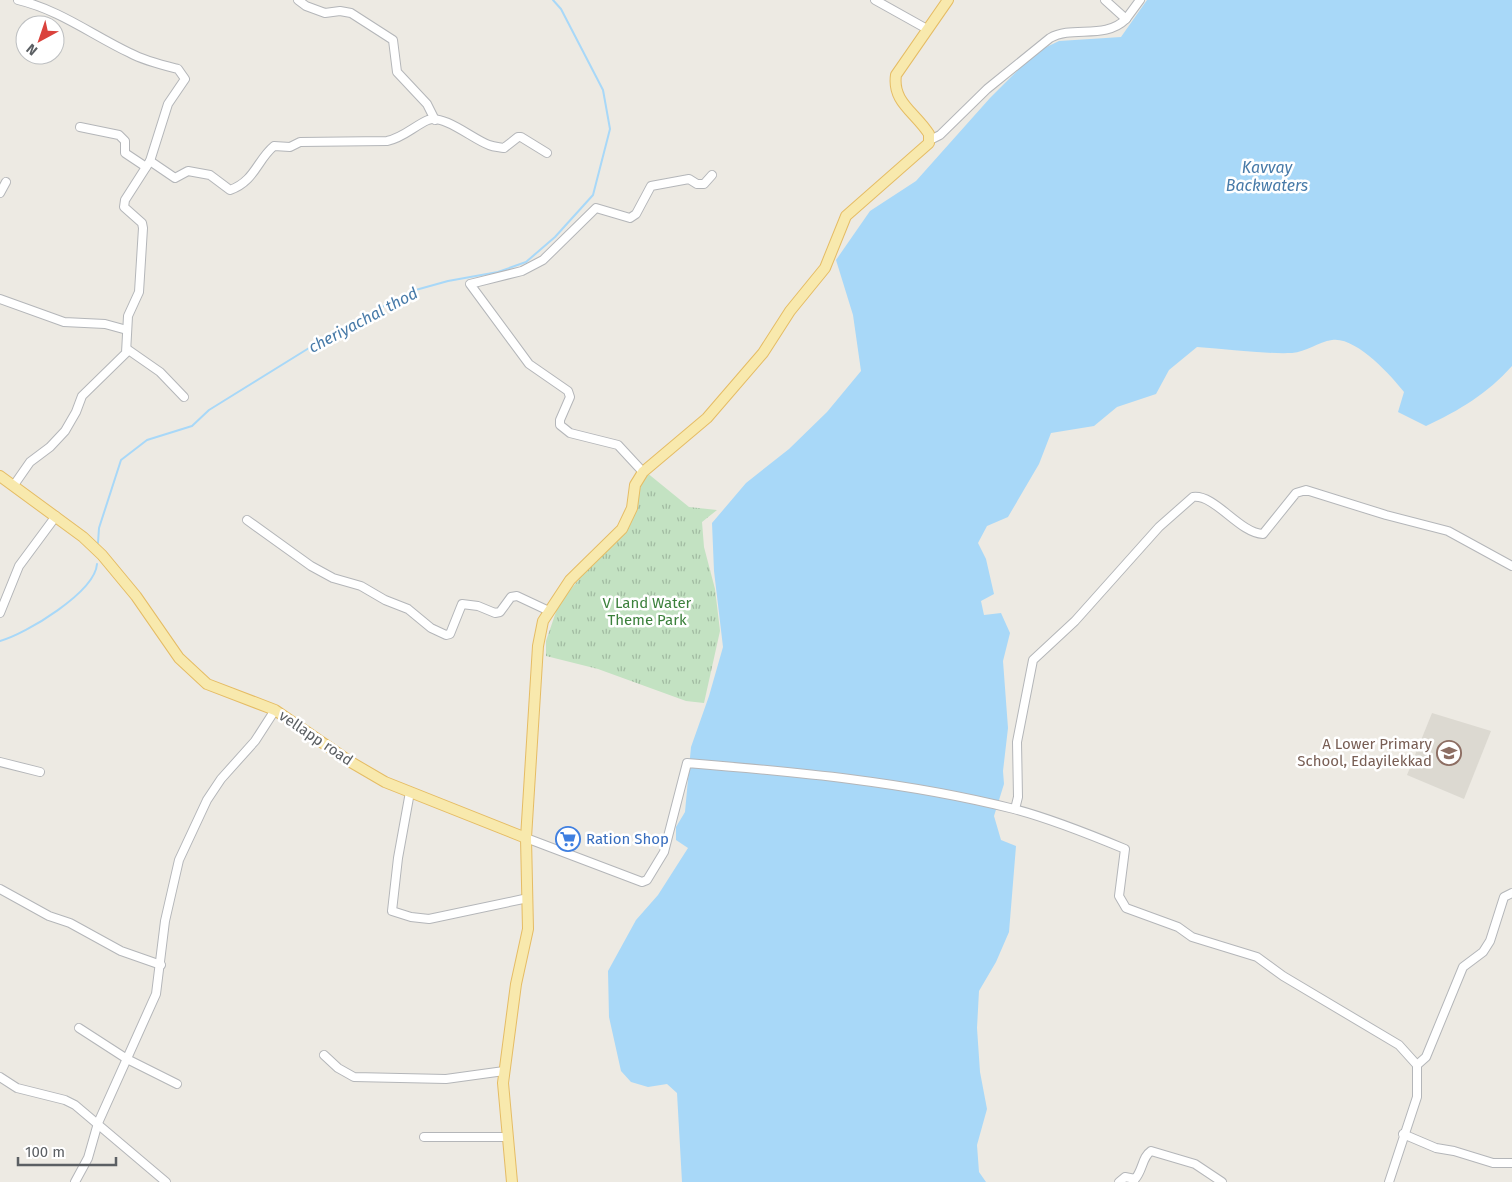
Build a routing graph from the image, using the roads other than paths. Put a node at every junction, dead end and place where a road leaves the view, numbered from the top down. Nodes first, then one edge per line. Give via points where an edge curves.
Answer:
1 (18, 0) edge
2 (298, 0) edge
3 (875, 0) edge
4 (948, 0) edge
5 (1105, 0) edge
6 (1140, 0) edge
7 (1126, 19) junction
8 (927, 29) junction
9 (435, 120) junction
10 (80, 127) dead end
11 (930, 140) junction
12 (548, 153) dead end
13 (148, 164) junction
14 (712, 175) dead end
15 (6, 182) dead end
16 (0, 193) edge
17 (0, 298) edge
18 (127, 330) junction
19 (127, 349) junction
20 (184, 397) dead end
21 (643, 472) junction
22 (0, 476) edge
23 (14, 485) junction
24 (56, 516) junction
25 (247, 520) dead end
26 (1512, 566) edge
27 (550, 611) junction
28 (0, 613) edge
29 (275, 710) junction
30 (0, 762) edge
31 (40, 772) dead end
32 (410, 792) junction
33 (1014, 810) junction
34 (526, 838) junction
35 (0, 889) edge
36 (1512, 893) edge
37 (528, 898) junction
38 (161, 965) junction
39 (79, 1028) dead end
40 (324, 1055) dead end
41 (127, 1059) junction
42 (1417, 1065) junction
43 (504, 1071) junction
44 (0, 1077) edge
45 (177, 1084) dead end
46 (98, 1123) junction
47 (1404, 1134) junction
48 (424, 1137) dead end
49 (507, 1137) junction
50 (1512, 1163) edge
51 (75, 1182) edge
52 (166, 1182) edge
53 (512, 1182) edge
54 (1119, 1182) edge
55 (1222, 1182) edge
56 (1388, 1182) edge

1 - 13 street via 42,6 130,53 178,69 185,79 168,104
2 - 9 street via 325,13 352,13 392,40 397,72 427,104
3 - 8 street
4 - 8 main road
5 - 7 street
6 - 7 street
7 - 11 street via 1112,28 1058,34 1050,38 988,89 940,135
8 - 11 main road via 896,75 895,86 899,98 921,122
9 - 12 street via 489,145 504,148 521,137
9 - 13 street via 429,119 398,139 387,141 300,142 290,147 274,146 256,172 230,190 210,175 188,171 175,178
10 - 13 street via 119,135 124,141 125,153
11 - 21 main road via 846,216 825,268 740,382 707,418
13 - 18 street via 125,200 124,207 142,223 143,228 139,292 128,316
14 - 21 street via 704,184 688,179 651,186 636,214 630,218 596,208 543,260 522,271 470,284 530,364 568,391 570,397 560,426 570,432 618,445
15 - 16 street
17 - 18 street via 64,322 105,324
18 - 19 street
19 - 20 street via 160,372
19 - 23 street via 119,362 82,396 64,431 30,462
21 - 27 main road via 635,485 632,508 622,529 570,580
22 - 23 main road, vellapp road
23 - 24 main road, vellapp road
24 - 28 street via 20,566
24 - 29 main road, vellapp road via 102,555 136,596 179,658 207,684
25 - 27 street via 311,566 408,609 431,628 446,635 450,634 462,604 495,613 516,596
26 - 33 street via 1448,531 1306,490 1296,493 1263,534 1253,532 1199,496 1193,497 1158,527 1075,621 1033,660 1017,742 1018,796
27 - 34 main road via 543,621 538,646
29 - 32 main road, vellapp road via 349,761
29 - 38 street via 255,741 220,779 179,860 165,921
30 - 31 street
32 - 34 main road, vellapp road
32 - 37 street via 392,911 429,919
33 - 34 street, vellapp road via 836,776 687,763 664,852 647,880 642,882
33 - 42 street via 1125,849 1119,896 1126,908 1178,927 1192,937 1257,956 1283,976 1399,1045
34 - 37 main road
35 - 38 street via 121,951
36 - 42 street via 1504,897 1483,952 1463,967 1426,1057
37 - 43 main road via 528,929 516,984
38 - 41 street via 156,994
39 - 41 street
40 - 43 street via 354,1078 446,1079
41 - 45 street
41 - 46 street
42 - 47 street via 1417,1097
43 - 49 main road
44 - 46 street via 17,1088 65,1100
46 - 51 street via 88,1158
46 - 52 street
47 - 50 street via 1436,1148 1493,1163
47 - 56 street
48 - 49 street
49 - 53 main road
54 - 55 street via 1125,1177 1135,1179 1145,1156 1151,1151 1195,1164

